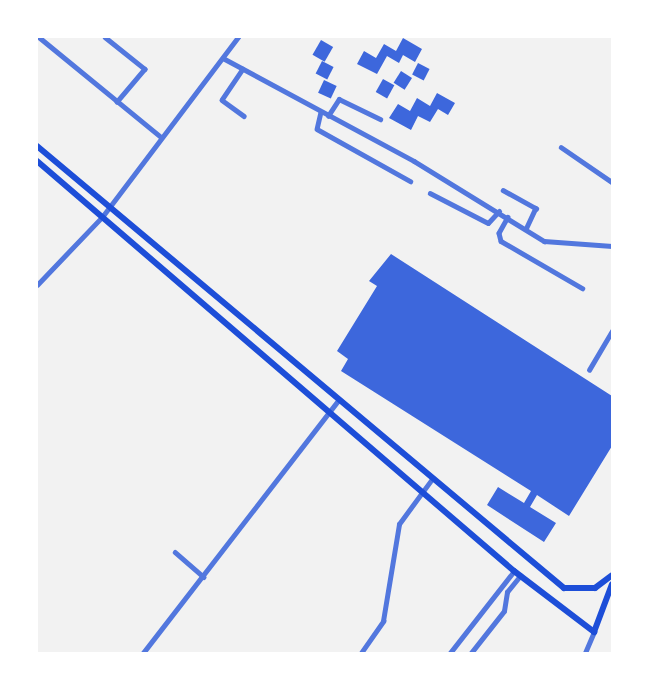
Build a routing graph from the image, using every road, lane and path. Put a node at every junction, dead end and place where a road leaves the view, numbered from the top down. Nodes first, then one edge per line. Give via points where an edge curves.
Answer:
1 (39, 37) edge
2 (105, 37) edge
3 (238, 37) edge
4 (223, 58) junction
5 (243, 69) junction
6 (117, 102) junction
7 (321, 112) junction
8 (328, 116) junction
9 (244, 117) dead end
10 (380, 119) dead end
11 (159, 136) junction
12 (37, 146) edge
13 (561, 147) dead end
14 (37, 161) edge
15 (410, 181) dead end
16 (612, 182) edge
17 (503, 190) dead end
18 (430, 193) dead end
19 (109, 208) junction
20 (499, 211) junction
21 (102, 217) junction
22 (508, 217) junction
23 (526, 229) junction
24 (612, 246) edge
25 (37, 285) edge
26 (582, 288) dead end
27 (612, 331) edge
28 (589, 370) dead end
29 (338, 401) junction
30 (330, 411) junction
31 (432, 480) junction
32 (423, 490) junction
33 (174, 552) dead end
34 (517, 573) junction
35 (612, 575) edge
36 (204, 576) junction
37 (612, 584) edge
38 (594, 632) junction
39 (143, 653) edge
40 (361, 653) edge
41 (450, 653) edge
42 (471, 653) edge
43 (585, 653) edge

1 - 6 street
2 - 6 street via 145,69
3 - 4 street
4 - 5 street
4 - 11 street
5 - 7 street
5 - 9 street via 222,100
6 - 11 street
7 - 8 street
7 - 15 street via 317,129
8 - 10 street via 339,99
8 - 20 street
11 - 19 street
12 - 19 main road
13 - 16 street
14 - 21 main road
17 - 23 street via 536,208
18 - 20 street via 488,223
19 - 21 street
19 - 29 main road
20 - 22 street
21 - 25 street
21 - 30 main road
22 - 23 street
22 - 26 street via 499,233 501,242
23 - 24 street via 555,244
27 - 28 street
29 - 30 street
29 - 31 main road
30 - 32 main road
30 - 36 street
31 - 32 street
31 - 35 main road via 564,588 595,588
32 - 34 main road
32 - 40 street via 399,524 383,621
33 - 36 street
34 - 38 main road
34 - 41 street
34 - 42 street via 504,611
36 - 39 street
37 - 38 main road
38 - 43 street

